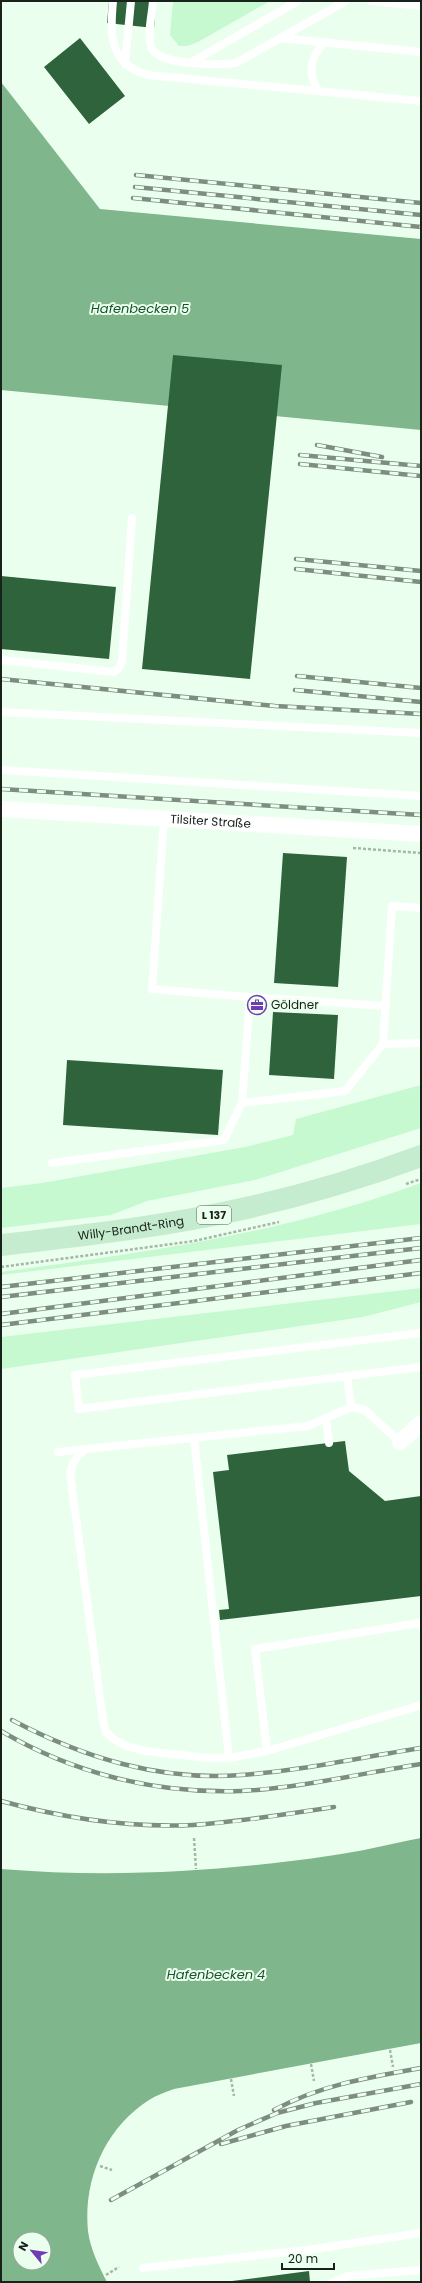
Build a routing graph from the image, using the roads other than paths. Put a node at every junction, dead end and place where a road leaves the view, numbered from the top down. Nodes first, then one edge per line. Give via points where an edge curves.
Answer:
1 (113, 1) edge
2 (131, 1) edge
3 (153, 1) edge
4 (298, 1) edge
5 (346, 1) edge
6 (371, 1) edge
7 (421, 6) edge
8 (280, 38) junction
9 (324, 42) junction
10 (421, 52) edge
11 (192, 62) junction
12 (126, 64) junction
13 (318, 91) junction
14 (421, 101) edge
15 (132, 518) dead end
16 (1, 660) edge
17 (1, 712) edge
18 (421, 733) edge
19 (1, 770) edge
20 (421, 796) edge
21 (1, 808) edge
22 (164, 819) junction
23 (421, 834) edge
24 (421, 908) edge
25 (250, 997) junction
26 (386, 1006) junction
27 (421, 1043) edge
28 (383, 1044) junction
29 (242, 1103) junction
30 (421, 1156) edge
31 (52, 1163) dead end
32 (1, 1245) edge
33 (421, 1333) edge
34 (421, 1367) edge
35 (348, 1376) junction
36 (351, 1408) junction
37 (326, 1418) junction
38 (421, 1423) edge
39 (194, 1438) junction
40 (329, 1442) dead end
41 (400, 1442) joint
42 (86, 1449) junction
43 (58, 1452) dead end
44 (421, 1626) edge
45 (421, 1705) edge
46 (267, 1751) junction
47 (229, 1758) junction
48 (421, 2233) edge
49 (143, 2268) dead end
50 (421, 2270) edge
51 (333, 2282) edge

1 - 12 lane via 110,30 113,43
2 - 12 lane
3 - 11 lane via 149,39 152,49 158,57
4 - 11 lane
5 - 8 lane
6 - 7 lane
8 - 9 lane
8 - 11 lane via 236,63
9 - 10 lane
9 - 13 lane via 312,57 310,66 313,82
12 - 13 lane via 135,71 148,74
13 - 14 lane
15 - 16 lane via 122,661 119,668 114,672
17 - 18 lane
19 - 20 lane
21 - 22 street, Tilsiter Straße
22 - 23 street, Tilsiter Straße
22 - 25 lane via 152,989
24 - 26 lane via 392,906
25 - 26 lane
25 - 29 lane
26 - 28 lane
27 - 28 lane
28 - 29 lane via 345,1091
29 - 31 lane via 224,1140
30 - 32 main road, Willy-Brandt-Ring / L 137 via 323,1188 257,1206 180,1221
33 - 35 lane via 75,1375 79,1409
34 - 35 lane
35 - 36 lane
36 - 37 lane
36 - 41 lane via 365,1410
37 - 39 lane via 308,1426
37 - 40 lane
38 - 41 street
39 - 42 lane
39 - 47 lane
42 - 43 lane
42 - 47 lane via 72,1463 70,1472 106,1732 126,1746 146,1751
44 - 46 lane via 420,1623 255,1649
45 - 46 lane
46 - 47 lane
48 - 49 lane via 307,2250
50 - 51 lane via 348,2276

